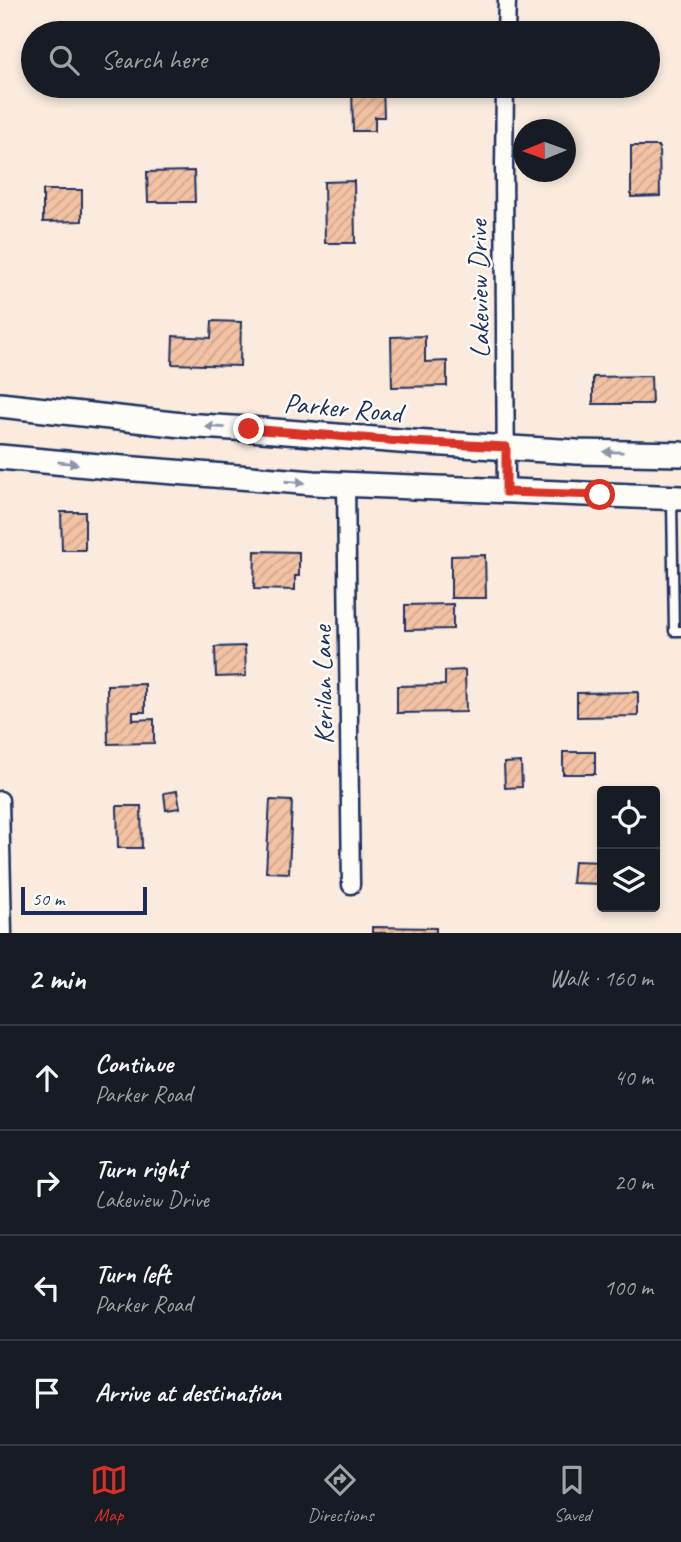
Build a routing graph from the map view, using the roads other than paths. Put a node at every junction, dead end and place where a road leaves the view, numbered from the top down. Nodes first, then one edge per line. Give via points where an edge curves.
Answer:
1 (507, 0) edge
2 (506, 21) edge
3 (505, 98) edge
4 (0, 405) edge
5 (506, 447) junction
6 (681, 454) edge
7 (0, 457) edge
8 (346, 484) junction
9 (506, 492) junction
10 (676, 498) edge
11 (677, 583) edge
12 (681, 631) edge
13 (0, 800) edge
14 (351, 885) dead end
15 (3, 933) edge

1 - 2 street
3 - 5 street, Lakeview Drive
5 -> 4 main road, Parker Road via 181,425
6 -> 5 main road, Parker Road
5 - 9 street, Lakeview Drive
7 -> 8 main road
8 - 9 main road
8 - 14 street, Kerilan Lane
9 - 10 main road
10 - 11 lane
11 - 12 lane via 674,631
13 - 15 street

